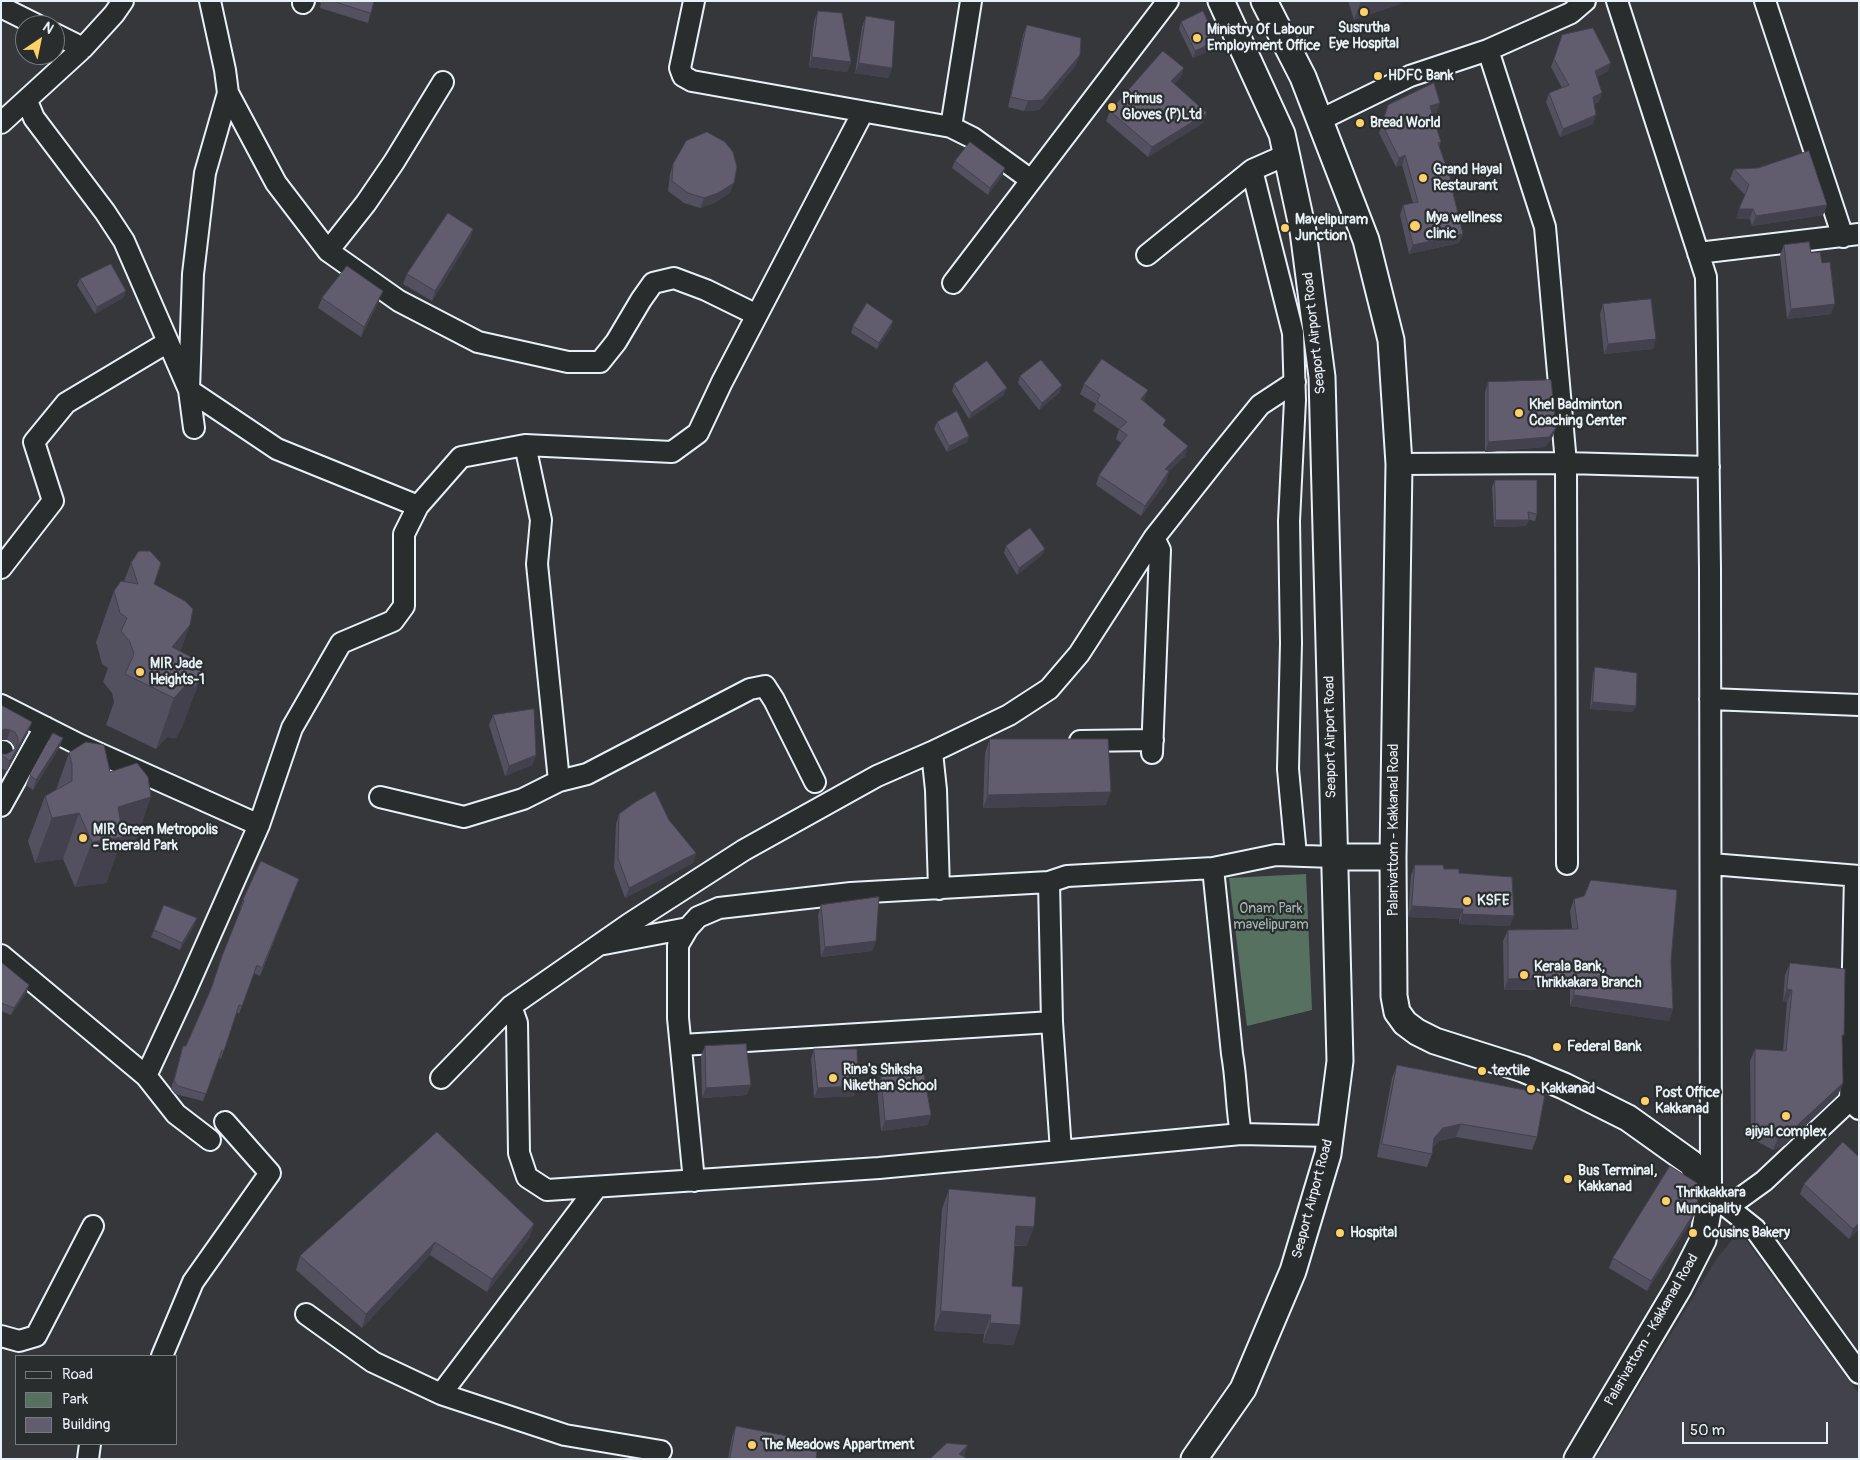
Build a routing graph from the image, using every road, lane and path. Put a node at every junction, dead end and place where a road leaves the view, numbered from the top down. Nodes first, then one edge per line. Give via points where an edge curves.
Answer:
1 (123, 1) edge
2 (210, 1) edge
3 (694, 1) edge
4 (971, 1) edge
5 (1168, 1) edge
6 (1221, 1) edge
7 (1264, 1) edge
8 (1585, 1) edge
9 (1617, 1) edge
10 (1766, 1) edge
11 (1, 7) edge
12 (17, 15) edge
13 (65, 39) edge
14 (84, 48) junction
15 (1488, 50) junction
16 (443, 82) dead end
17 (228, 93) junction
18 (27, 101) junction
19 (863, 112) junction
20 (1320, 120) junction
21 (1, 124) edge
22 (951, 127) junction
23 (1286, 156) junction
24 (1252, 170) junction
25 (1031, 180) junction
26 (1851, 236) edge
27 (328, 251) junction
28 (1698, 253) junction
29 (1147, 255) dead end
30 (953, 283) dead end
31 (757, 315) junction
32 (168, 342) junction
33 (1295, 382) junction
34 (189, 390) junction
35 (194, 428) dead end
36 (525, 445) junction
37 (1566, 463) junction
38 (1399, 464) junction
39 (1709, 467) junction
40 (418, 506) junction
41 (1154, 538) junction
42 (1, 568) edge
43 (1710, 699) junction
44 (1, 705) edge
45 (1859, 706) edge
46 (45, 727) junction
47 (953, 741) junction
48 (1003, 741) edge
49 (1063, 741) edge
50 (932, 752) junction
51 (559, 781) junction
52 (815, 782) dead end
53 (380, 798) dead end
54 (1, 806) edge
55 (259, 825) junction
56 (1296, 855) junction
57 (1334, 857) junction
58 (1393, 857) junction
59 (1567, 864) dead end
60 (1711, 864) junction
61 (1213, 868) junction
62 (1857, 876) edge
63 (1049, 882) junction
64 (939, 889) junction
65 (688, 928) junction
66 (600, 944) junction
67 (1, 955) edge
68 (1856, 1003) edge
69 (510, 1006) junction
70 (1052, 1022) junction
71 (682, 1045) junction
72 (146, 1076) junction
73 (441, 1078) dead end
74 (1855, 1104) edge
75 (225, 1122) dead end
76 (1241, 1134) junction
77 (1330, 1136) junction
78 (210, 1140) dead end
79 (1061, 1151) junction
80 (694, 1181) junction
81 (597, 1187) junction
82 (1720, 1201) junction
83 (93, 1226) dead end
84 (306, 1314) dead end
85 (1, 1336) edge
86 (162, 1355) edge
87 (1859, 1373) edge
88 (441, 1394) junction
89 (90, 1445) edge
90 (612, 1451) edge
91 (661, 1451) dead end
92 (88, 1459) edge
93 (1194, 1459) edge
94 (1577, 1459) edge

1 - 14 street
2 - 17 street
3 - 19 street via 680,68 683,76 692,82
4 - 22 street
5 - 25 street
6 - 23 main road, Seaport Airport Road via 1282,134
7 - 20 main road, Palarivattom - Kakkanad Road via 1303,76
8 - 15 street via 1571,13
9 - 28 street
10 - 26 street
11 - 12 street
13 - 14 street
14 - 18 street
15 - 20 street via 1410,76
15 - 37 street via 1545,227
16 - 27 street via 394,162
17 - 27 street via 276,183
17 - 34 street via 205,173 193,274
18 - 21 street
18 - 32 street via 34,118 124,241
19 - 22 street
19 - 31 street
20 - 38 main road, Palarivattom - Kakkanad Road via 1366,240 1392,340
22 - 25 street via 974,138
23 - 24 street
23 - 57 main road, Seaport Airport Road via 1303,231 1322,377
24 - 29 street
24 - 33 street via 1293,333
25 - 30 street
26 - 28 street
27 - 31 street via 399,301 478,342 568,362 600,362 653,283 674,278
28 - 39 street via 1706,277
31 - 36 street via 698,433 672,452
32 - 34 street
32 - 42 street via 66,403 34,442 53,501
33 - 41 street via 1260,406
33 - 56 street via 1289,521 1288,768
34 - 35 street
34 - 40 street via 277,449
36 - 40 street via 461,457
36 - 51 street via 541,520 537,564
37 - 38 street
37 - 39 street
37 - 59 street
38 - 58 main road, Palarivattom - Kakkanad Road
39 - 43 street
40 - 55 street via 404,534 404,606 393,621 341,643 292,728
41 - 47 street via 1079,654 1049,689 1010,715
41 - 49 street via 1160,550 1153,747
43 - 45 street
43 - 60 street
44 - 46 street
46 - 54 street
46 - 55 street
47 - 48 street
47 - 50 street
50 - 64 street
50 - 66 street via 877,776 744,850
51 - 52 street via 587,774 750,689 765,686
51 - 53 street via 523,799 464,817
55 - 72 street
56 - 57 street
56 - 61 street via 1276,855
57 - 58 main road
57 - 77 main road, Seaport Airport Road via 1340,1061
58 - 82 main road, Palarivattom - Kakkanad Road via 1394,996 1397,1012 1406,1024 1435,1042 1523,1069 1628,1118 1691,1163
60 - 62 street
60 - 82 street
61 - 63 street via 1067,876
61 - 76 street
62 - 68 street
63 - 64 street
63 - 70 street
64 - 65 street via 851,893 719,908 698,917
65 - 66 street
65 - 71 street via 678,946 678,1018
66 - 69 street
67 - 72 street
68 - 74 street
69 - 73 street
69 - 81 street via 517,1023 519,1153 527,1177 547,1190
70 - 71 street
70 - 79 street
71 - 80 street
72 - 78 street via 176,1114
74 - 82 street via 1764,1181
75 - 86 street via 270,1173 193,1282
76 - 77 street
76 - 79 street
77 - 93 main road, Seaport Airport Road via 1328,1154 1293,1271 1243,1389
79 - 80 street
80 - 81 street
81 - 88 street
82 - 87 street via 1755,1229
82 - 94 main road, Palarivattom - Kakkanad Road via 1679,1287
83 - 85 street via 36,1336 20,1341
84 - 88 street via 373,1362
88 - 90 street
89 - 92 street
90 - 91 street

